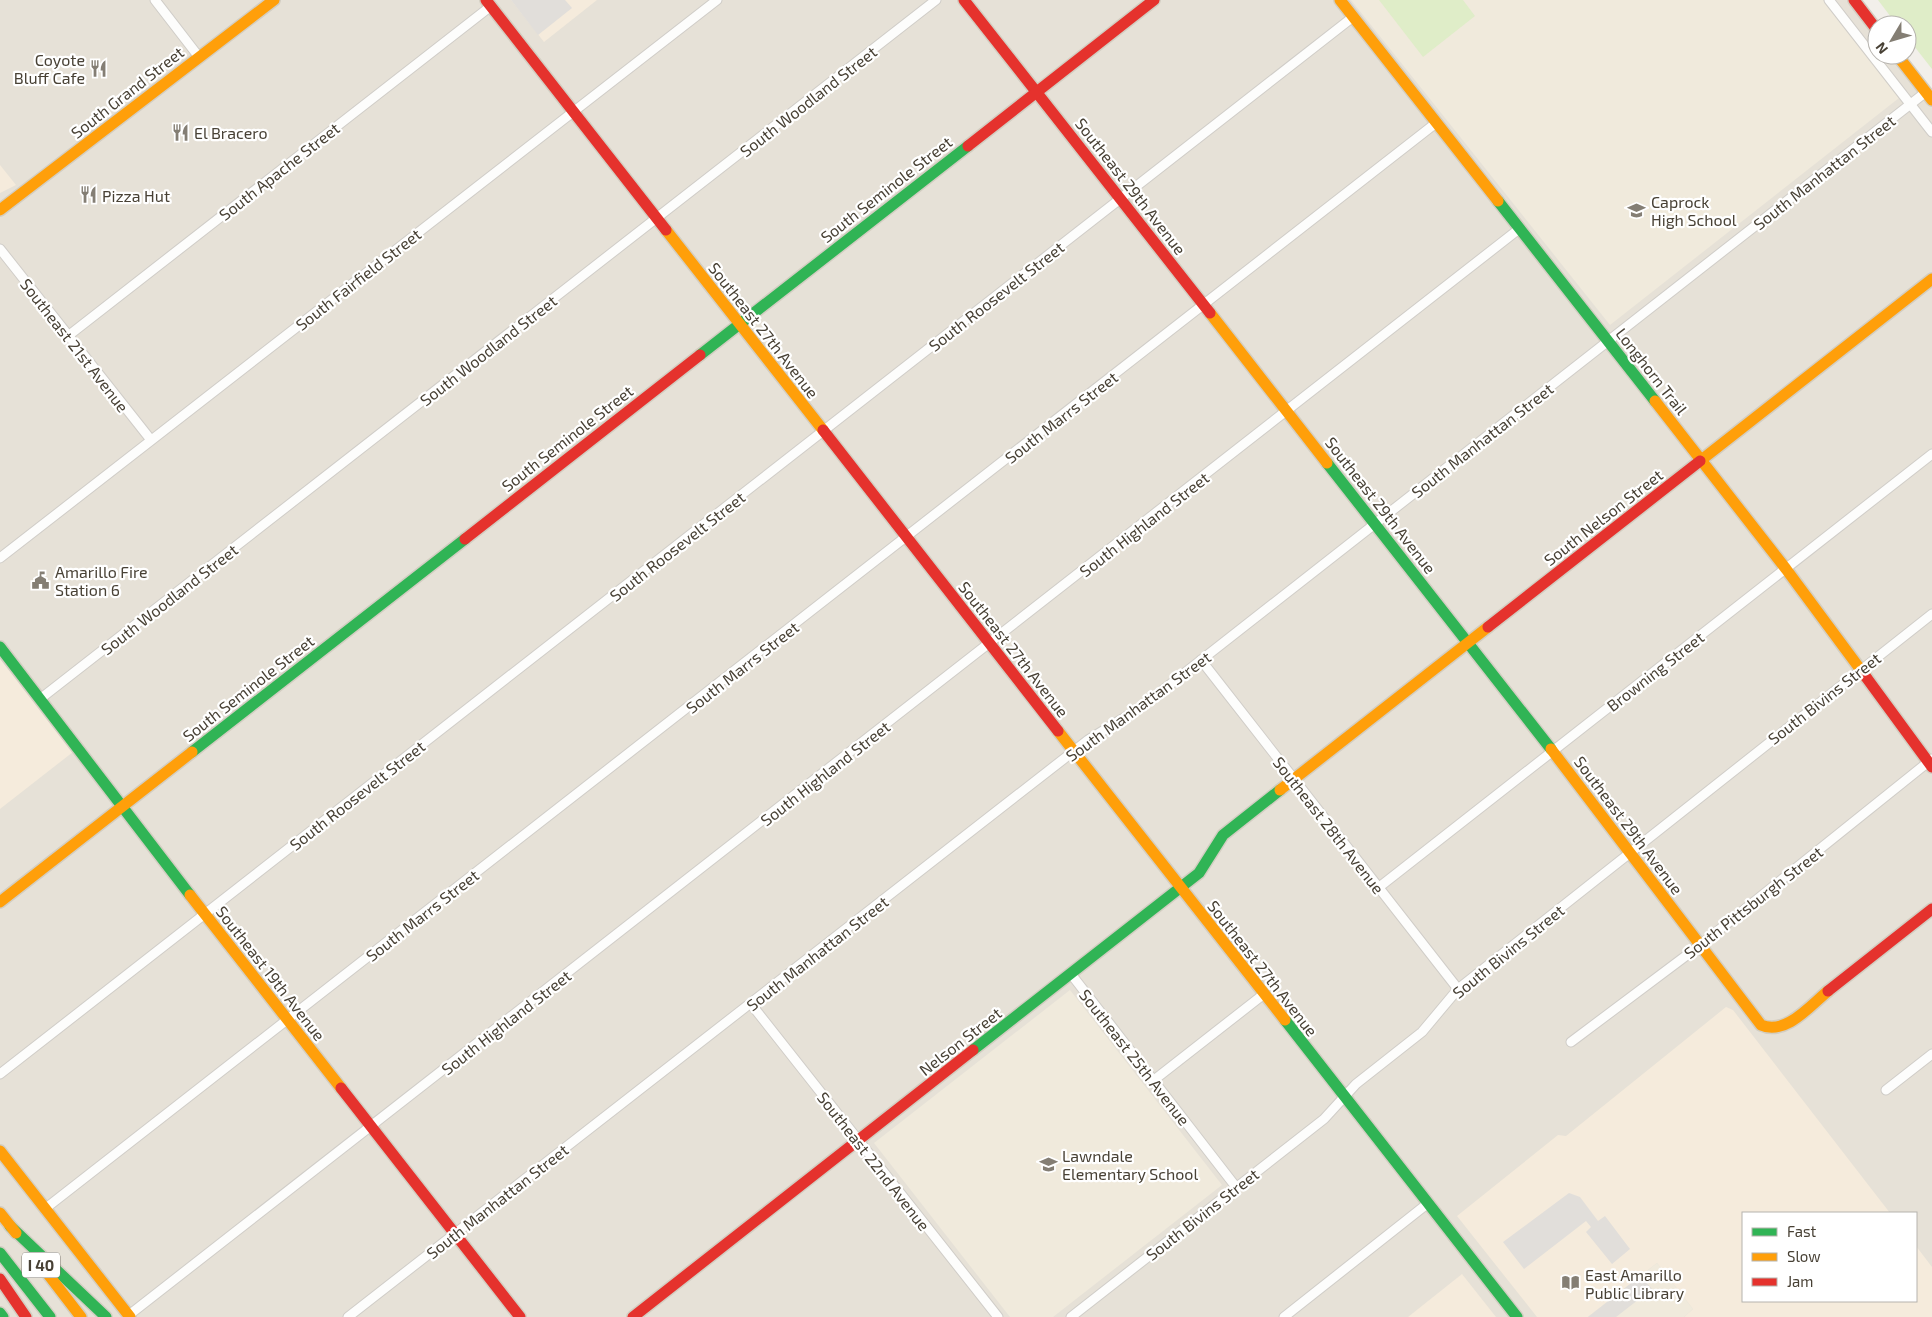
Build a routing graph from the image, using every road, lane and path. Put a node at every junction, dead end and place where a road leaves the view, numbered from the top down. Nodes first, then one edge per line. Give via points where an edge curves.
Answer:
1 (155, 0) edge
2 (274, 0) edge
3 (717, 0) edge
4 (936, 0) edge
5 (964, 0) edge
6 (1154, 0) edge
7 (1340, 0) edge
8 (1829, 0) edge
9 (1854, 0) edge
10 (488, 3) edge
11 (1353, 16) junction
12 (1867, 17) edge
13 (199, 57) junction
14 (1905, 65) edge
15 (1036, 92) junction
16 (1929, 96) edge
17 (1910, 104) junction
18 (574, 112) junction
19 (1436, 123) junction
20 (1932, 132) edge
21 (1120, 199) junction
22 (0, 210) edge
23 (657, 218) junction
24 (1519, 229) junction
25 (0, 249) edge
26 (1932, 279) edge
27 (1204, 306) junction
28 (740, 324) junction
29 (68, 336) junction
30 (1608, 342) junction
31 (1287, 412) junction
32 (823, 432) junction
33 (151, 440) junction
34 (1932, 454) edge
35 (1701, 460) junction
36 (1375, 524) junction
37 (907, 538) junction
38 (0, 558) edge
39 (1786, 569) junction
40 (1932, 614) edge
41 (1468, 643) junction
42 (990, 644) junction
43 (0, 647) edge
44 (1201, 660) junction
45 (1860, 670) junction
46 (40, 699) junction
47 (1553, 751) junction
48 (1074, 752) junction
49 (1931, 763) edge
50 (1294, 780) junction
51 (122, 807) junction
52 (1631, 852) junction
53 (1180, 888) junction
54 (1378, 888) junction
55 (0, 902) edge
56 (1932, 910) edge
57 (204, 914) junction
58 (1699, 946) junction
59 (1071, 974) junction
60 (1458, 989) junction
61 (1264, 994) junction
62 (751, 1004) junction
63 (288, 1020) junction
64 (1571, 1042) dead end
65 (1932, 1054) edge
66 (0, 1074) edge
67 (1154, 1080) junction
68 (1886, 1090) dead end
69 (1345, 1098) junction
70 (371, 1127) junction
71 (859, 1142) junction
72 (0, 1151) edge
73 (1236, 1187) junction
74 (1427, 1204) junction
75 (46, 1208) junction
76 (0, 1213) edge
77 (10, 1226) junction
78 (455, 1234) junction
79 (0, 1253) edge
80 (0, 1279) edge
81 (0, 1314) edge
82 (130, 1316) edge
83 (3, 1317) edge
84 (26, 1317) edge
85 (50, 1317) edge
86 (81, 1317) edge
87 (106, 1317) edge
88 (348, 1317) edge
89 (520, 1317) edge
90 (633, 1317) edge
91 (998, 1317) edge
92 (1071, 1317) edge
93 (1284, 1317) edge
94 (1516, 1317) edge

1 - 13 street
2 - 13 main road, South Grand Street
3 - 18 street, South Fairfield Street
4 - 23 street, South Woodland Street
5 - 15 main road, Southeast 29th Avenue
6 - 15 main road, South Seminole Street
7 - 11 main road, Longhorn Trail
8 - 17 street
9 - 12 main road
10 - 18 main road, Southeast 27th Avenue
10 - 29 street, South Apache Street
11 - 19 main road, Longhorn Trail
11 - 21 street, South Roosevelt Street
13 - 22 main road, South Grand Street
14 - 16 main road
15 - 21 main road, Southeast 29th Avenue
15 - 28 main road, South Seminole Street
16 - 17 street, South Manhattan Street
17 - 20 street
17 - 30 street, South Manhattan Street
18 - 23 main road, Southeast 27th Avenue
18 - 33 street, South Fairfield Street
19 - 24 main road, Longhorn Trail
19 - 27 street, South Marrs Street
21 - 27 main road, Southeast 29th Avenue
21 - 32 street, South Roosevelt Street
23 - 28 main road, Southeast 27th Avenue
23 - 46 street, South Woodland Street
24 - 30 main road, Longhorn Trail
24 - 31 street, South Highland Street
25 - 29 street, Southeast 21st Avenue
26 - 35 main road, South Nelson Street
27 - 31 main road, Southeast 29th Avenue
27 - 37 street, South Marrs Street
28 - 32 main road, Southeast 27th Avenue
28 - 51 main road, South Seminole Street
29 - 33 street, Southeast 21st Avenue
30 - 35 main road, Longhorn Trail
30 - 36 street, South Manhattan Street
31 - 36 main road, Southeast 29th Avenue
31 - 42 street, South Highland Street
32 - 37 main road, Southeast 27th Avenue
32 - 57 street, South Roosevelt Street
33 - 38 street, South Fairfield Street
34 - 39 street, Browning Street
35 - 39 main road, Longhorn Trail
35 - 41 main road, South Nelson Street
36 - 41 main road, Southeast 29th Avenue
36 - 44 street, South Manhattan Street
37 - 42 main road, Southeast 27th Avenue
37 - 63 street, South Marrs Street
39 - 45 main road, Longhorn Trail
39 - 47 street, Browning Street
40 - 45 street, South Bivins Street
41 - 47 main road, Southeast 29th Avenue
41 - 50 main road, South Nelson Street
42 - 48 main road, Southeast 27th Avenue
42 - 70 street, South Highland Street
43 - 46 main road, Southeast 19th Avenue
44 - 48 street, South Manhattan Street via 1140,708
44 - 50 street, Southeast 28th Avenue
45 - 49 main road, Longhorn Trail
45 - 52 street, South Bivins Street
46 - 51 main road, Southeast 19th Avenue
47 - 52 main road, Southeast 29th Avenue
47 - 54 street, Browning Street
48 - 53 main road, Southeast 27th Avenue
48 - 62 street, South Manhattan Street
49 - 58 street, South Pittsburgh Street
50 - 53 main road, Nelson Street via 1223,835 1208,862
50 - 54 street, Southeast 28th Avenue
51 - 55 main road, South Seminole Street
51 - 57 main road, Southeast 19th Avenue
52 - 58 main road, Southeast 29th Avenue
52 - 60 street, South Bivins Street
53 - 59 main road, Nelson Street
53 - 61 main road, Southeast 27th Avenue
54 - 60 street, Southeast 28th Avenue
56 - 58 main road, Southeast 29th Avenue via 1784,1026 1770,1029 1761,1025
57 - 63 main road, Southeast 19th Avenue
57 - 66 street, South Roosevelt Street
58 - 64 street, South Pittsburgh Street
59 - 67 street, Southeast 25th Avenue
59 - 71 main road, Nelson Street
60 - 69 street, South Bivins Street via 1422,1032 1356,1084
61 - 67 street
61 - 69 main road, Southeast 27th Avenue
62 - 71 street, Southeast 22nd Avenue
62 - 78 street, South Manhattan Street
63 - 70 main road, Southeast 19th Avenue
63 - 75 street, South Marrs Street
65 - 68 street
67 - 73 street, Southeast 25th Avenue
69 - 73 street, South Bivins Street via 1324,1119
69 - 74 main road, Southeast 27th Avenue
70 - 78 main road, Southeast 19th Avenue
70 - 82 street, South Highland Street
71 - 90 main road, Nelson Street
71 - 91 street, Southeast 22nd Avenue
72 - 75 main road
73 - 92 street, South Bivins Street
74 - 93 street
74 - 94 main road, Southeast 27th Avenue
75 - 82 main road
76 - 77 main road, I 40
77 - 86 main road, I 40
77 - 87 main road
78 - 88 street, South Manhattan Street
78 - 89 main road, Southeast 19th Avenue
79 - 85 main road, I 40
80 - 84 main road
81 - 83 main road

